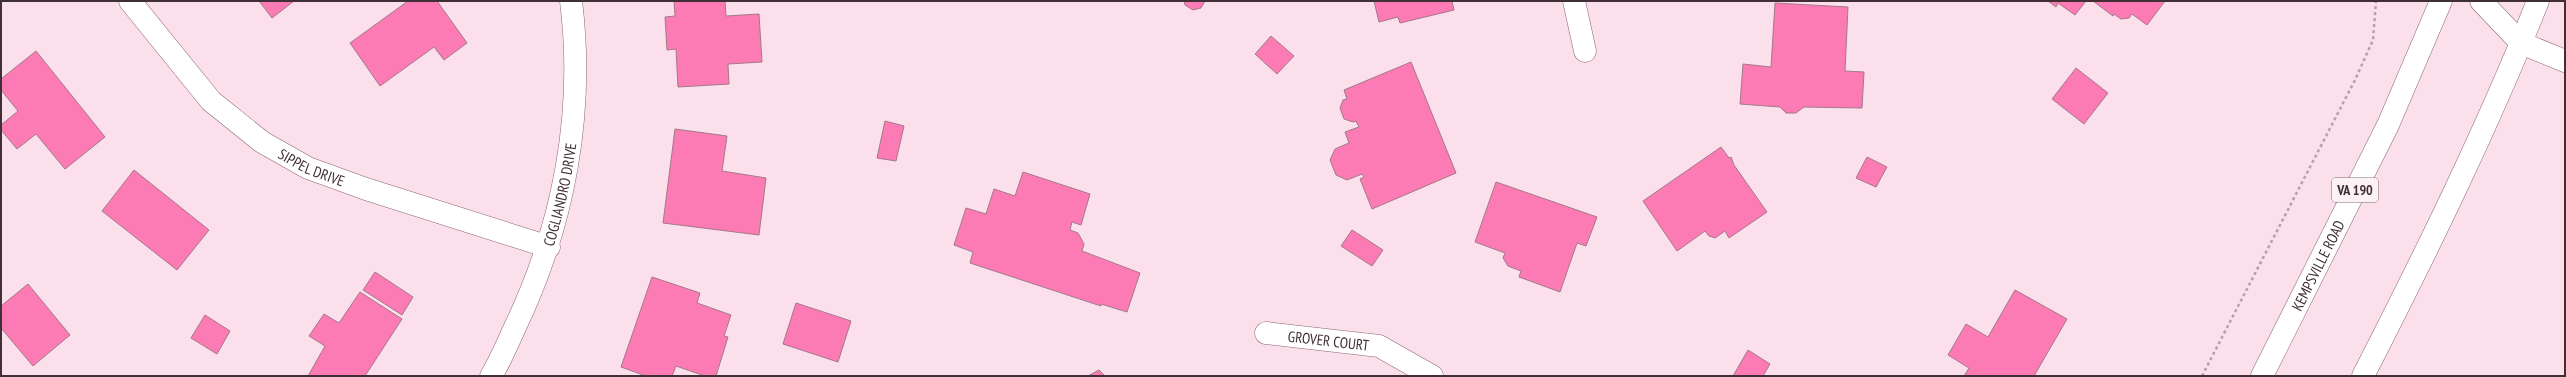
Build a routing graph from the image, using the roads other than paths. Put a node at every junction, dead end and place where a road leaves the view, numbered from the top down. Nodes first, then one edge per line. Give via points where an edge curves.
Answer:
1 (130, 1) edge
2 (571, 1) edge
3 (1574, 1) edge
4 (2441, 1) edge
5 (2481, 1) edge
6 (2538, 1) edge
7 (2521, 43) junction
8 (1585, 51) dead end
9 (2565, 61) edge
10 (549, 247) junction
11 (1266, 333) dead end
12 (491, 376) edge
13 (1432, 376) edge
14 (2262, 376) edge
15 (2363, 376) edge

1 - 10 street, SIPPEL DRIVE via 211,101 262,142 308,168
2 - 10 street, COGLIANDRO DRIVE via 576,90 570,154
3 - 8 street
4 - 14 street, KEMPSVILLE ROAD / VA 190 via 2388,124
5 - 7 street
6 - 7 street
7 - 9 street
7 - 15 street via 2463,175
10 - 12 street, COGLIANDRO DRIVE via 536,283
11 - 13 street, GROVER COURT via 1379,346

